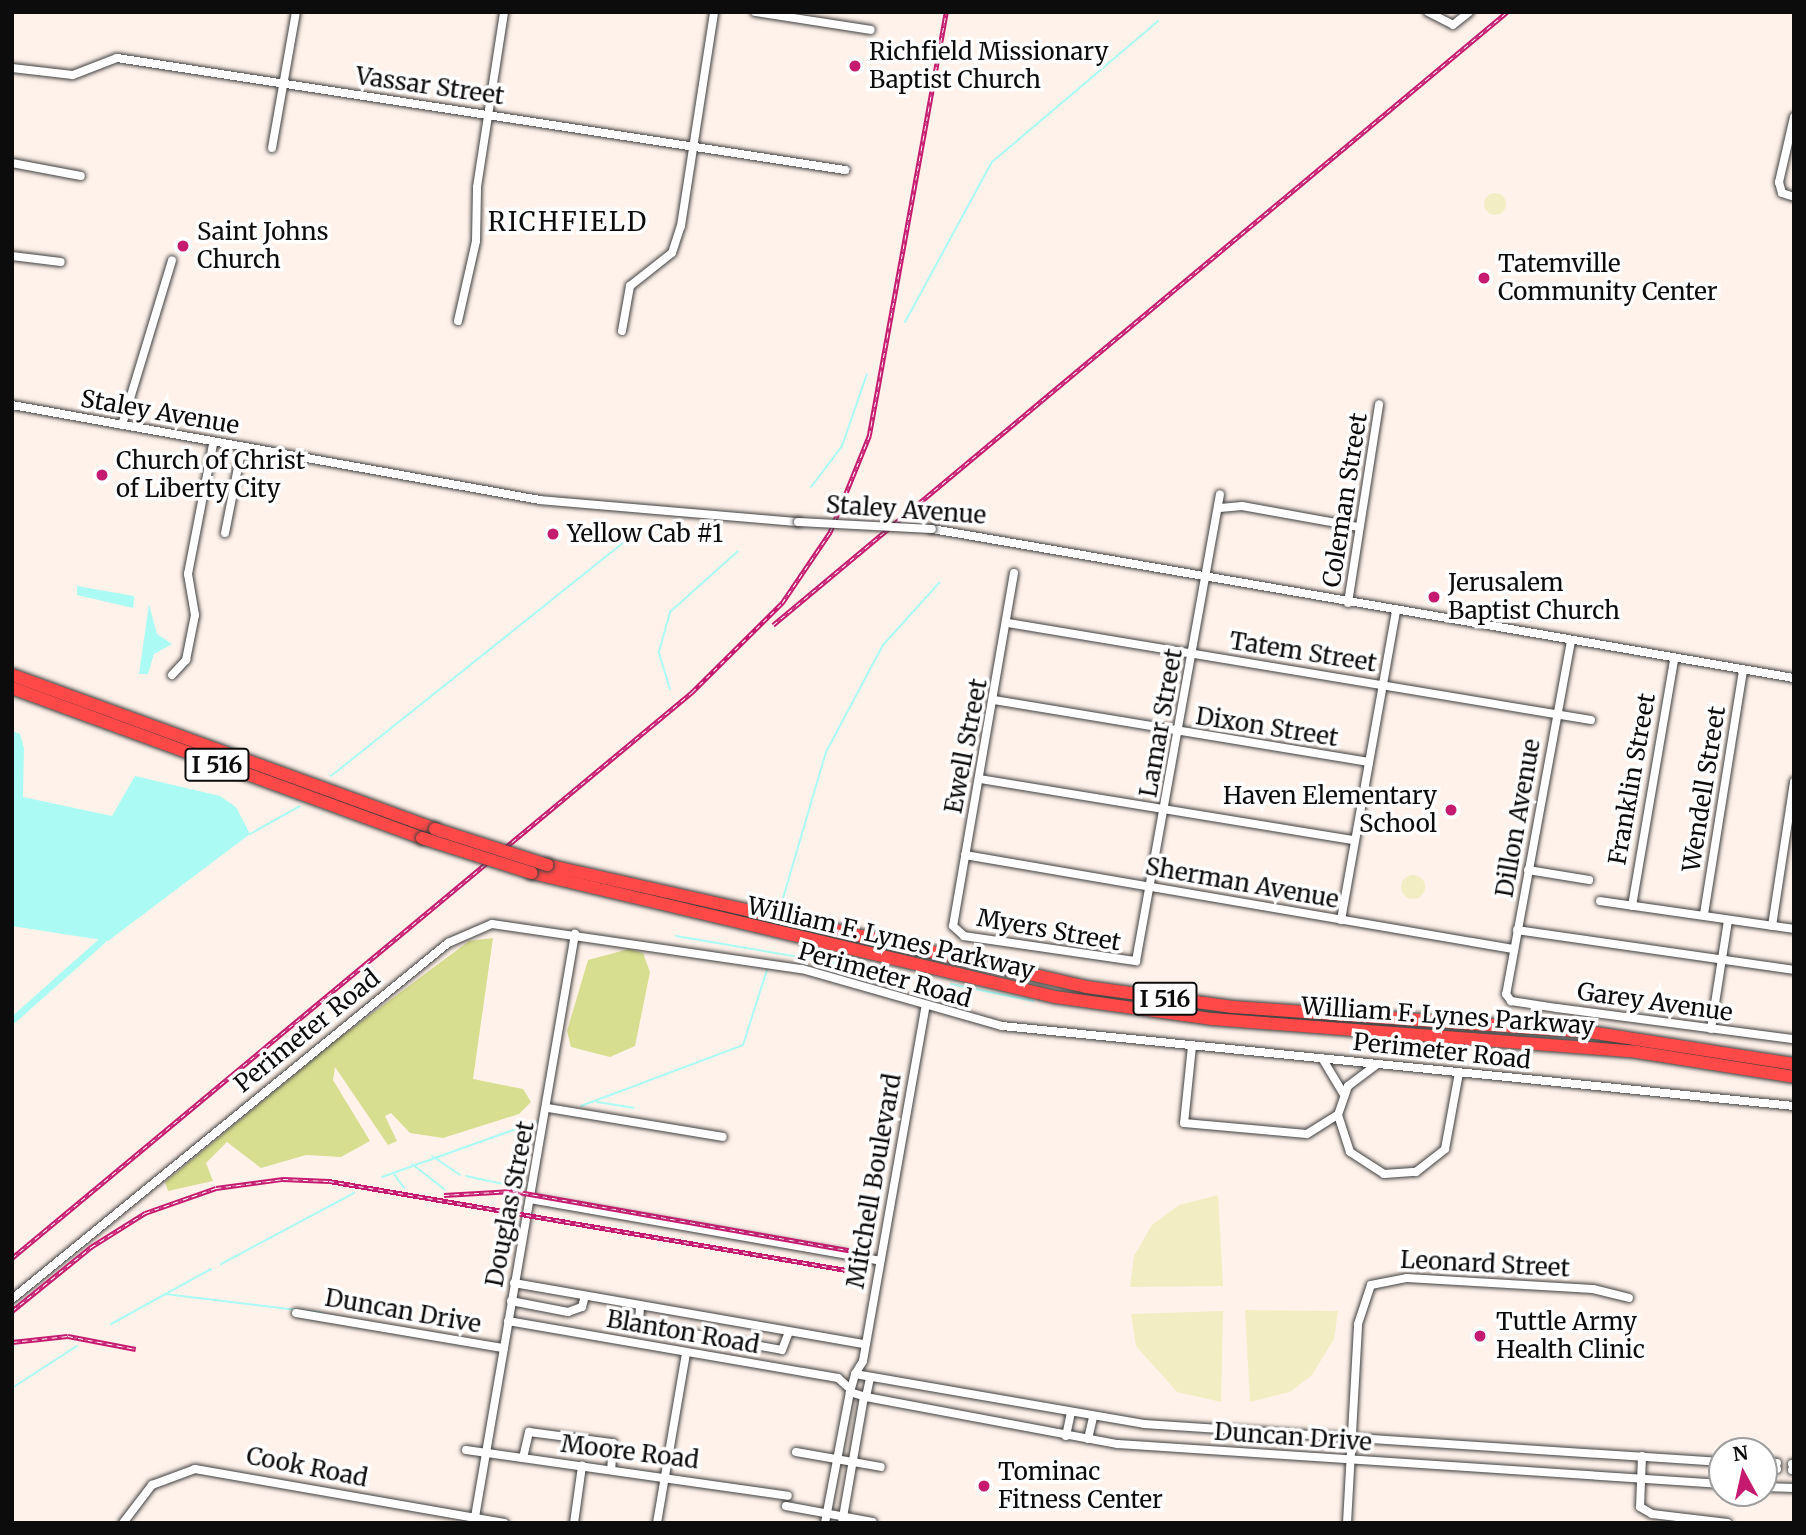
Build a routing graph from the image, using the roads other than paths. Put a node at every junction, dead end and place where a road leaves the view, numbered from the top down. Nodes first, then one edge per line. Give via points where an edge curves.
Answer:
1 (296, 12) edge
2 (505, 12) edge
3 (714, 12) edge
4 (755, 12) edge
5 (1428, 12) edge
6 (1469, 12) edge
7 (871, 30) dead end
8 (12, 68) edge
9 (286, 84) junction
10 (489, 113) junction
11 (1794, 117) edge
12 (272, 148) dead end
13 (692, 148) junction
14 (12, 163) edge
15 (845, 170) dead end
16 (81, 176) dead end
17 (1794, 197) edge
18 (12, 256) edge
19 (172, 260) dead end
20 (61, 262) dead end
21 (458, 321) dead end
22 (622, 331) dead end
23 (1379, 404) dead end
24 (12, 405) edge
25 (122, 425) junction
26 (213, 444) junction
27 (242, 447) junction
28 (1220, 495) dead end
29 (1220, 508) junction
30 (1359, 527) junction
31 (225, 533) dead end
32 (1014, 573) dead end
33 (1205, 580) junction
34 (1348, 603) junction
35 (1396, 612) junction
36 (1008, 623) junction
37 (1571, 641) junction
38 (1192, 653) junction
39 (1674, 659) junction
40 (1743, 670) junction
41 (12, 675) edge
42 (172, 675) dead end
43 (1794, 678) edge
44 (1382, 684) junction
45 (12, 688) edge
46 (994, 700) junction
47 (1556, 715) junction
48 (1591, 720) dead end
49 (1179, 733) junction
50 (1368, 762) junction
51 (980, 779) junction
52 (1794, 782) edge
53 (1165, 810) junction
54 (1353, 840) junction
55 (965, 855) junction
56 (1528, 870) junction
57 (1589, 880) dead end
58 (1152, 887) junction
59 (1601, 901) dead end
60 (1632, 906) junction
61 (1704, 914) junction
62 (1341, 920) junction
63 (1728, 920) junction
64 (953, 926) joint
65 (1772, 926) junction
66 (1794, 929) edge
67 (1517, 930) junction
68 (575, 934) junction
69 (1513, 949) junction
70 (1140, 958) joint
71 (1723, 960) junction
72 (1794, 970) edge
73 (1511, 1000) joint
74 (925, 1008) junction
75 (1711, 1029) junction
76 (1794, 1039) edge
77 (1192, 1046) junction
78 (1322, 1058) junction
79 (1378, 1064) junction
80 (1794, 1064) edge
81 (1460, 1073) junction
82 (1794, 1077) edge
83 (1343, 1093) junction
84 (1794, 1106) edge
85 (548, 1108) junction
86 (1338, 1115) junction
87 (723, 1137) dead end
88 (530, 1199) junction
89 (880, 1261) junction
90 (514, 1283) junction
91 (585, 1296) junction
92 (1629, 1297) dead end
93 (12, 1299) edge
94 (511, 1301) junction
95 (640, 1306) junction
96 (296, 1313) dead end
97 (508, 1321) junction
98 (788, 1334) junction
99 (865, 1345) junction
100 (504, 1348) junction
101 (686, 1353) junction
102 (863, 1361) junction
103 (854, 1375) junction
104 (838, 1378) junction
105 (869, 1378) junction
106 (849, 1390) junction
107 (865, 1397) junction
108 (884, 1403) junction
109 (861, 1412) junction
110 (1071, 1413) junction
111 (1093, 1416) junction
112 (1066, 1436) junction
113 (1352, 1437) junction
114 (1088, 1439) junction
115 (466, 1450) dead end
116 (796, 1452) dead end
117 (485, 1453) junction
118 (1643, 1456) junction
119 (523, 1458) junction
120 (837, 1459) junction
121 (1350, 1460) junction
122 (852, 1461) junction
123 (1708, 1461) edge
124 (582, 1466) junction
125 (881, 1467) dead end
126 (611, 1469) junction
127 (666, 1475) junction
128 (1641, 1479) junction
129 (1708, 1483) edge
130 (788, 1496) dead end
131 (786, 1506) dead end
132 (827, 1513) junction
133 (842, 1519) edge
134 (474, 1520) edge
135 (873, 1522) edge
136 (123, 1523) edge
137 (504, 1523) edge
138 (574, 1523) edge
139 (657, 1523) edge
140 (825, 1523) edge
141 (1346, 1523) edge
142 (1727, 1523) edge

1 - 9 street
2 - 10 street
3 - 13 street
4 - 7 street
5 - 6 street via 1453,25
8 - 9 street, Vassar Street via 73,75 117,58
9 - 10 street, Vassar Street
9 - 12 street
10 - 13 street, Vassar Street
10 - 21 street via 476,241
11 - 17 street via 1779,182 1782,193
13 - 15 street, Vassar Street
13 - 22 street via 672,253 630,286
14 - 16 street
18 - 20 street
19 - 25 street
23 - 30 street, Coleman Street
24 - 25 street, Staley Avenue
25 - 26 street, Staley Avenue
26 - 27 street, Staley Avenue
26 - 42 street via 188,574 194,624 186,660
27 - 31 street
27 - 33 street, Staley Avenue, bridge via 540,500 1021,539
28 - 29 street, Lamar Street
29 - 30 street via 1242,506
29 - 33 street, Lamar Street
30 - 34 street, Coleman Street
32 - 36 street, Ewell Street
33 - 34 street, Staley Avenue
33 - 38 street, Lamar Street
34 - 35 street, Staley Avenue
35 - 37 street, Staley Avenue
35 - 44 street
36 - 38 street, Tatem Street
36 - 46 street, Ewell Street
37 - 39 street, Staley Avenue
37 - 47 street, Dillon Avenue
38 - 44 street, Tatem Street
38 - 49 street, Lamar Street
39 - 40 street, Staley Avenue
39 - 60 street, Franklin Street
40 - 43 street, Staley Avenue
40 - 61 street, Wendell Street
41 - 80 highway, William F. Lynes Parkway / I 516, bridge via 435,830 547,865 1087,987 1233,1007 1615,1035
44 - 47 street, Tatem Street
44 - 50 street
45 - 82 highway, William F. Lynes Parkway / I 516, bridge via 422,838 532,873 1094,1003 1212,1019 1575,1045
46 - 49 street, Dixon Street
46 - 51 street, Ewell Street
47 - 48 street, Tatem Street
47 - 56 street, Dillon Avenue
49 - 50 street, Dixon Street
49 - 53 street, Lamar Street
50 - 54 street
51 - 53 street
51 - 55 street, Ewell Street
52 - 65 street
53 - 54 street
53 - 58 street, Lamar Street
54 - 62 street
55 - 58 street, Sherman Avenue
55 - 64 street, Ewell Street
56 - 57 street
56 - 67 street, Dillon Avenue
58 - 62 street, Sherman Avenue
58 - 70 street, Lamar Street
59 - 60 street
60 - 61 street
61 - 63 street
62 - 69 street, Sherman Avenue
63 - 65 street
63 - 71 street
64 - 70 street, Myers Street via 964,936 1108,961
65 - 66 street
67 - 69 street, Dillon Avenue
67 - 71 street
68 - 74 street, Perimeter Road via 814,972
68 - 85 street, Douglas Street
68 - 93 street, Perimeter Road via 492,924 464,933
69 - 73 street, Dillon Avenue via 1506,994
71 - 72 street
71 - 75 street
73 - 75 street, Garey Avenue
74 - 77 street, Perimeter Road via 1002,1026
74 - 89 street, Mitchell Boulevard
75 - 76 street, Garey Avenue
77 - 78 street, Perimeter Road
77 - 86 street via 1184,1123 1307,1134
78 - 79 street, Perimeter Road
78 - 83 street
79 - 81 street, Perimeter Road
79 - 83 street
81 - 84 street, Perimeter Road
81 - 86 street via 1445,1149 1416,1172 1368,1168 1350,1152
83 - 86 street
85 - 87 street
85 - 88 street, Douglas Street
88 - 89 street
88 - 90 street, Douglas Street
89 - 99 street, Mitchell Boulevard
90 - 91 street
90 - 94 street, Douglas Street
91 - 94 street via 582,1307 568,1312
91 - 95 street
92 - 113 street, Leonard Street via 1592,1289 1419,1279 1371,1284 1358,1324
94 - 97 street, Douglas Street
95 - 98 street
95 - 98 street via 639,1324 782,1350
96 - 100 street, Duncan Drive
97 - 100 street, Douglas Street
97 - 101 street, Blanton Road
98 - 99 street
99 - 102 street, Mitchell Boulevard
100 - 117 street, Douglas Street
101 - 104 street, Blanton Road
101 - 127 street
102 - 103 street, Mitchell Boulevard
102 - 105 street, Mitchell Boulevard
103 - 104 street, Blanton Road
103 - 105 street, Duncan Drive
103 - 106 street, Mitchell Boulevard
104 - 106 street
105 - 107 street
105 - 110 street, Duncan Drive
106 - 107 street, Duncan Drive
106 - 120 street
107 - 108 street, Duncan Drive
107 - 109 street
108 - 109 street
108 - 112 street, Duncan Drive
109 - 122 street
110 - 111 street, Duncan Drive
110 - 112 street
111 - 113 street, Duncan Drive
111 - 114 street
112 - 114 street, Duncan Drive
113 - 118 street, Duncan Drive
113 - 121 street, Leonard Street
114 - 121 street, Duncan Drive
115 - 117 street, Moore Road
116 - 120 street
117 - 119 street, Moore Road
117 - 134 street, Douglas Street
118 - 123 street, Duncan Drive
118 - 128 street
119 - 124 street, Moore Road
119 - 126 street via 529,1432 613,1443
120 - 122 street
120 - 132 street
121 - 128 street, Duncan Drive
121 - 141 street, Leonard Street
122 - 125 street
122 - 133 street
124 - 126 street, Moore Road
124 - 138 street
126 - 127 street, Moore Road
127 - 130 street, Moore Road
127 - 139 street
128 - 129 street, Duncan Drive
128 - 142 street via 1640,1507 1651,1514
131 - 132 street
132 - 133 street
132 - 140 street
133 - 135 street
134 - 136 street, Cook Road via 195,1469 152,1485
134 - 137 street, Cook Road

